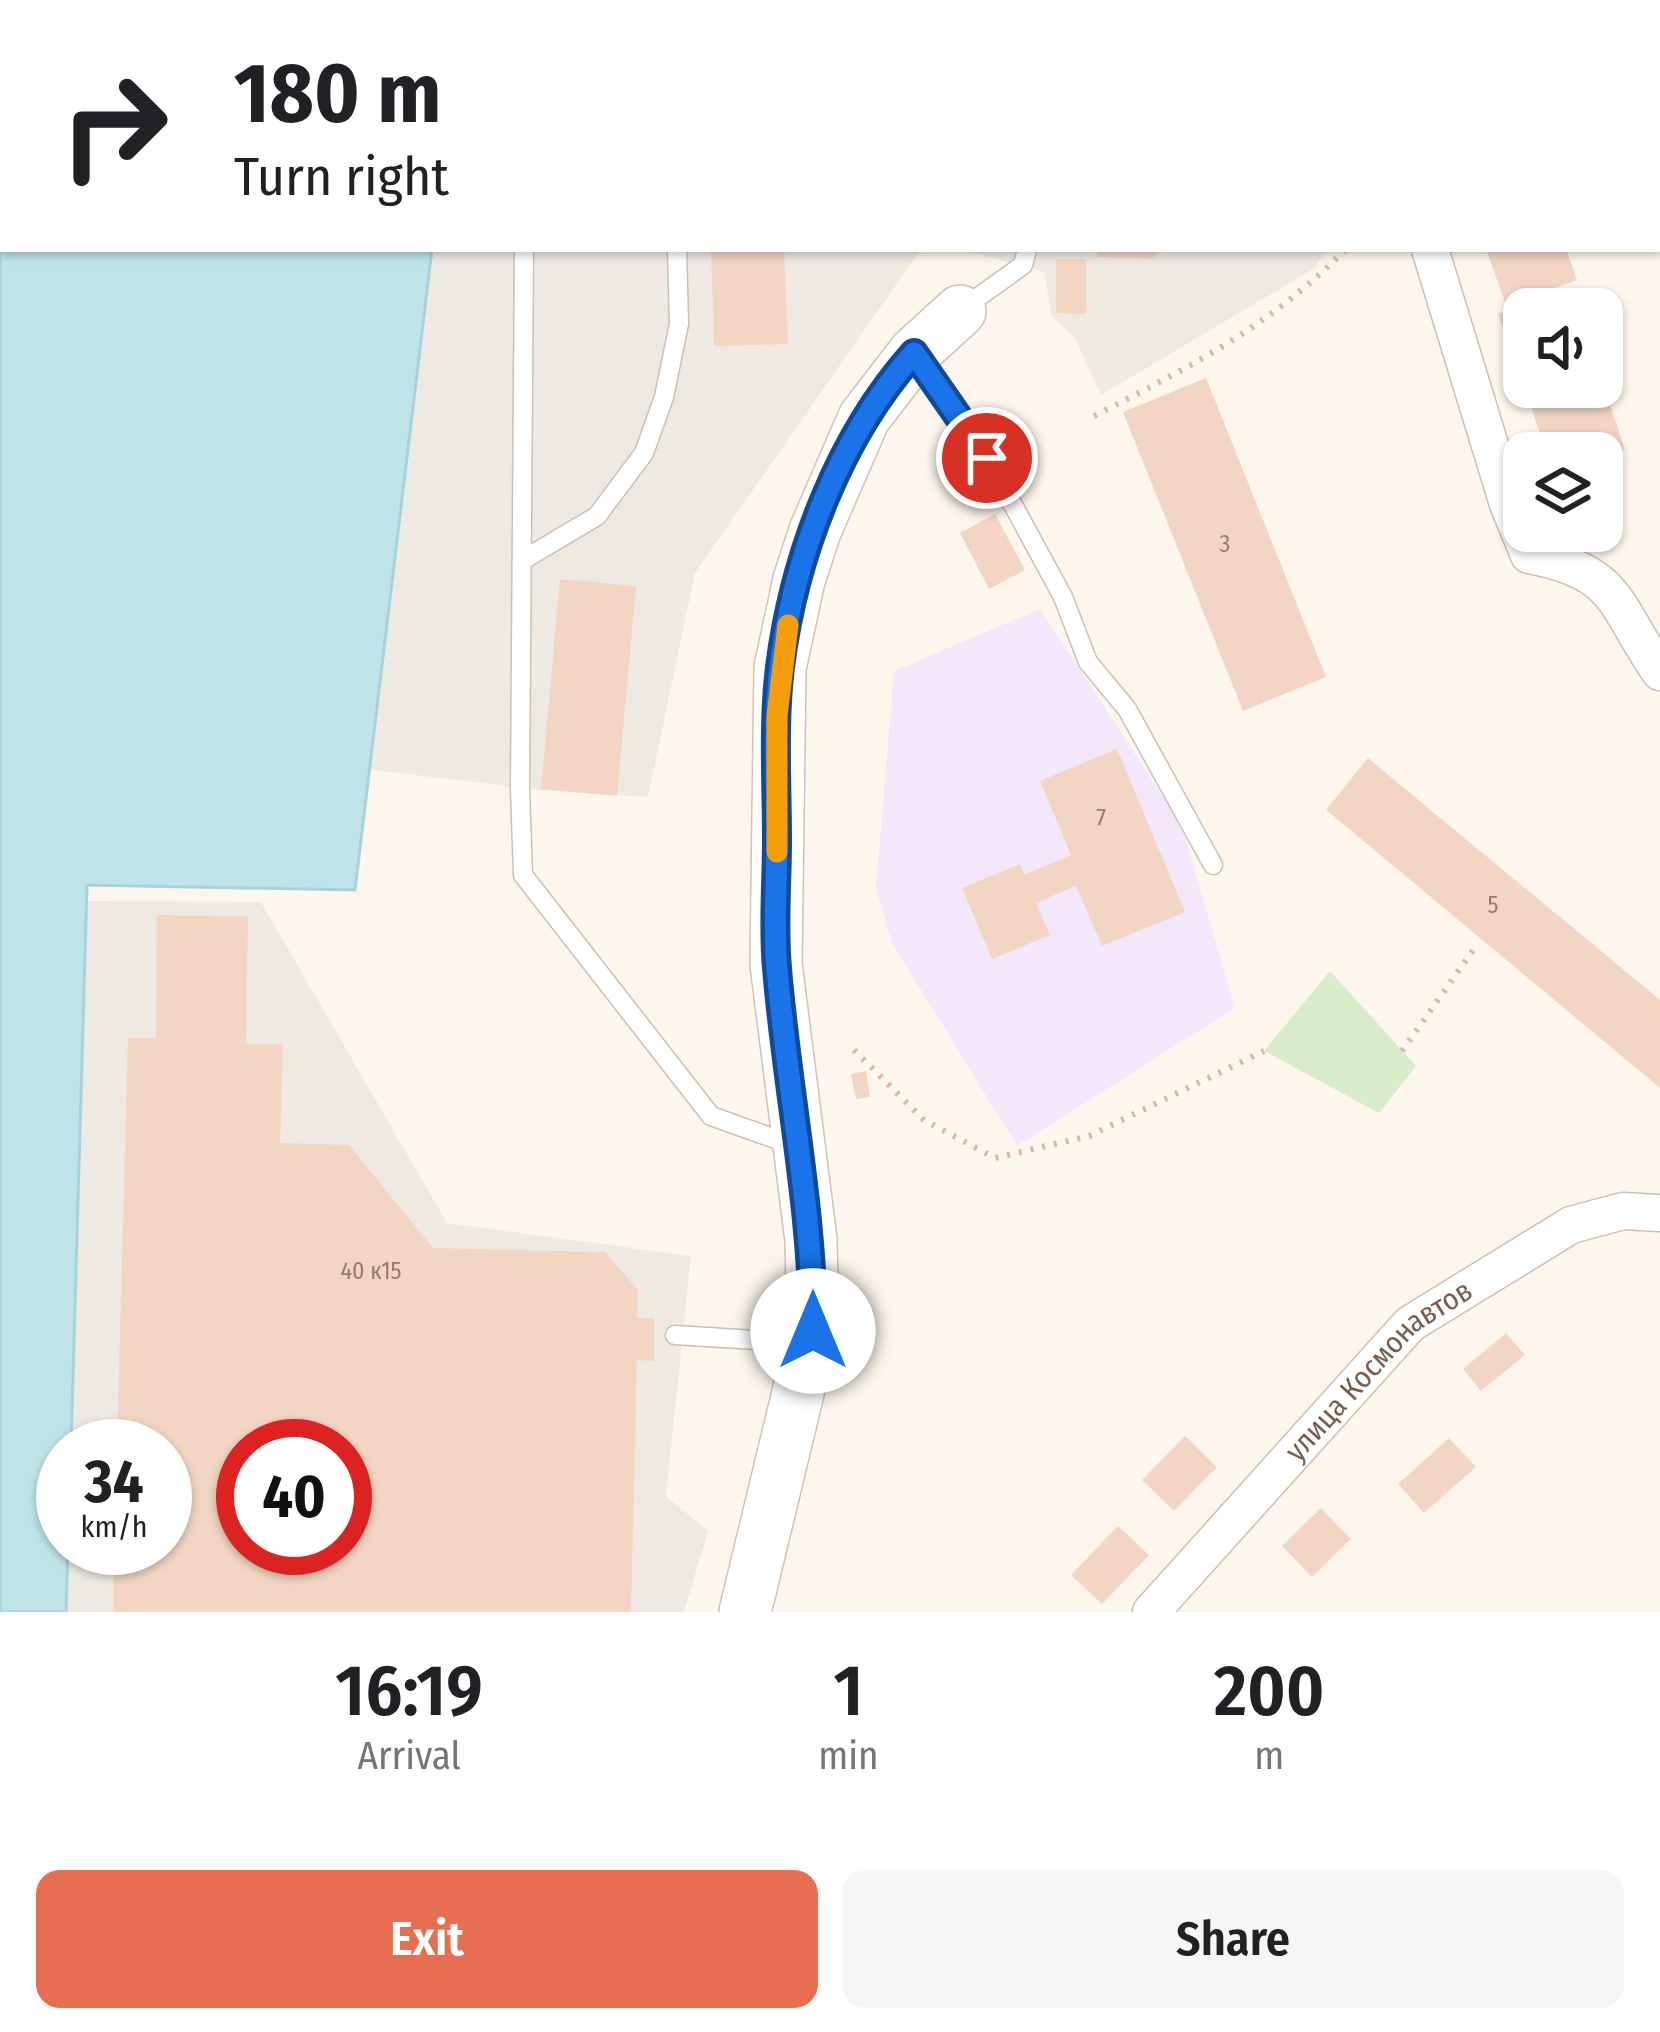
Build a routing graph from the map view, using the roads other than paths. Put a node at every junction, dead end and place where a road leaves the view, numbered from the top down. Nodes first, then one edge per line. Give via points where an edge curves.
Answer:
1 (524, 252) edge
2 (677, 252) edge
3 (1026, 252) edge
4 (1431, 252) edge
5 (960, 311) joint
6 (914, 353) junction
7 (523, 560) junction
8 (1660, 672) edge
9 (1213, 865) dead end
10 (800, 1147) junction
11 (1660, 1213) edge
12 (675, 1335) dead end
13 (811, 1343) junction
14 (745, 1612) edge
15 (1151, 1612) edge

1 - 7 lane
2 - 7 lane via 679,324 644,453 597,516
3 - 5 lane via 1023,265
4 - 8 street via 1529,555 1572,563 1608,588
5 - 6 street
6 - 9 lane via 987,458 1063,597 1088,662 1127,709
6 - 10 street via 864,418 838,472 799,580 780,668 776,964
7 - 10 lane via 523,875 711,1116
10 - 13 street
11 - 15 street, улица Космонавтов via 1623,1210 1571,1225 1410,1324
12 - 13 lane
13 - 14 street

